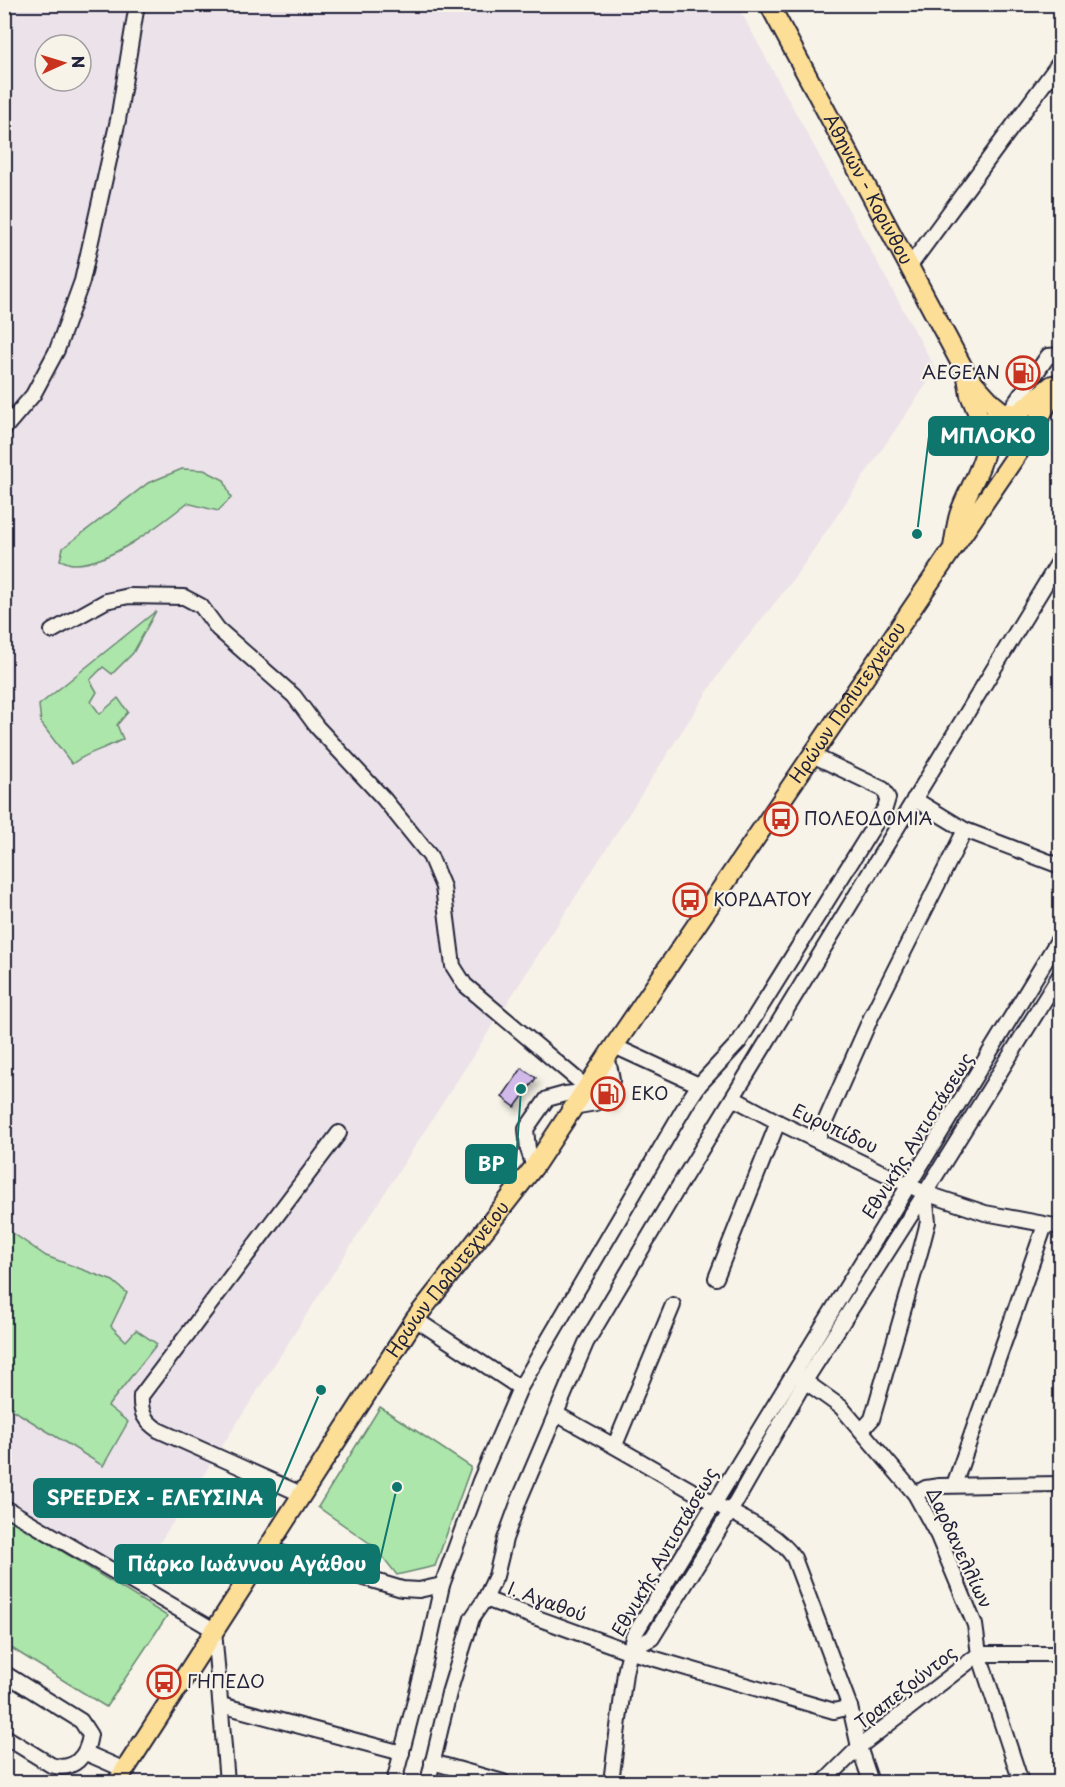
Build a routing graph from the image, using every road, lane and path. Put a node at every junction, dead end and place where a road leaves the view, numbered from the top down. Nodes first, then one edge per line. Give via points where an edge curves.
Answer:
1 (137, 4) edge
2 (769, 4) edge
3 (1060, 62) edge
4 (909, 267) junction
5 (1060, 355) edge
6 (967, 375) junction
7 (1060, 380) edge
8 (1009, 414) junction
9 (4, 429) edge
10 (986, 436) junction
11 (1022, 447) junction
12 (953, 547) junction
13 (1060, 560) edge
14 (52, 631) dead end
15 (812, 755) junction
16 (914, 799) junction
17 (964, 830) junction
18 (1060, 866) edge
19 (1060, 937) edge
20 (1060, 975) edge
21 (609, 1053) junction
22 (609, 1083) dead end
23 (699, 1085) junction
24 (586, 1096) junction
25 (733, 1098) junction
26 (778, 1122) junction
27 (339, 1133) dead end
28 (817, 1140) junction
29 (534, 1167) junction
30 (910, 1185) junction
31 (925, 1193) junction
32 (1045, 1225) junction
33 (1060, 1227) edge
34 (716, 1278) dead end
35 (673, 1305) dead end
36 (415, 1319) junction
37 (799, 1377) junction
38 (519, 1388) junction
39 (556, 1414) junction
40 (862, 1430) junction
41 (615, 1445) junction
42 (1060, 1484) edge
43 (954, 1485) junction
44 (301, 1494) junction
45 (915, 1494) junction
46 (713, 1503) junction
47 (4, 1508) edge
48 (730, 1512) junction
49 (267, 1549) junction
50 (442, 1586) junction
51 (485, 1599) junction
52 (214, 1630) junction
53 (628, 1651) junction
54 (979, 1654) junction
55 (1060, 1654) edge
56 (4, 1673) edge
57 (221, 1705) junction
58 (850, 1707) junction
59 (4, 1736) edge
60 (859, 1748) junction
61 (86, 1753) junction
62 (402, 1753) junction
63 (432, 1762) junction
64 (121, 1776) edge
65 (227, 1782) edge
66 (394, 1782) edge
67 (428, 1782) edge
68 (503, 1782) edge
69 (611, 1782) edge
70 (824, 1782) edge
71 (871, 1782) edge
72 (1021, 1782) edge

1 - 9 street via 118,120 82,281 57,350 33,395
2 - 4 main road, Αθηνών - Κορίνθου
3 - 4 street
4 - 6 main road, Αθηνών - Κορίνθου
5 - 8 street via 1048,356
6 - 8 main road, Αθηνών - Κορίνθου via 993,404
6 - 10 main road, Αθηνών - Κορίνθου via 970,395
7 - 8 main road, Ηρώων Πολυτεχνείου
7 - 11 main road, Ηρώων Πολυτεχνείου
8 - 10 main road, Ηρώων Πολυτεχνείου via 993,417
8 - 11 main road via 1026,428
10 - 11 main road via 996,452 1004,454
10 - 12 main road, Ηρώων Πολυτεχνείου via 979,469 959,516
11 - 12 main road, Ηρώων Πολυτεχνείου
12 - 15 main road, Ηρώων Πολυτεχνείου
13 - 16 street
14 - 24 street via 106,601 129,596 184,597 201,606 218,629 294,696 430,856 443,887 453,966 465,985
15 - 21 main road, Ηρώων Πολυτεχνείου
15 - 23 street via 883,789 888,798 885,808 739,1042
16 - 17 street
16 - 25 street
17 - 18 street
17 - 28 street via 872,1015
19 - 30 street, Εθνικής Αντιστάσεως
20 - 31 street, Εθνικής Αντιστάσεως
21 - 22 street
21 - 23 street
21 - 24 main road, Ηρώων Πολυτεχνείου
23 - 38 street
24 - 29 main road, Ηρώων Πολυτεχνείου
24 - 29 street via 565,1094 547,1099 526,1129
25 - 26 street, Ευρυπίδου
25 - 39 street via 586,1343
26 - 28 street, Ευρυπίδου
26 - 34 street
27 - 44 street via 141,1396 146,1422 158,1430
28 - 30 street, Ευρυπίδου
29 - 36 main road, Ηρώων Πολυτεχνείου
30 - 31 street, Ευρυπίδου
30 - 37 street, Εθνικής Αντιστάσεως
31 - 32 street, Ευρυπίδου via 985,1213
31 - 37 street, Εθνικής Αντιστάσεως
31 - 40 street via 928,1222 921,1249 872,1419
32 - 33 street, Ευρυπίδου
32 - 43 street
35 - 41 street
36 - 38 street
36 - 44 main road, Ηρώων Πολυτεχνείου
37 - 40 street, Δαρδανελλίων via 841,1407
37 - 46 street, Εθνικής Αντιστάσεως
37 - 48 street, Εθνικής Αντιστάσεως
38 - 50 street
39 - 41 street
39 - 51 street via 520,1498
40 - 45 street, Δαρδανελλίων
41 - 46 street
42 - 43 street
43 - 45 street via 926,1488
44 - 49 main road, Ηρώων Πολυτεχνείου
45 - 54 street, Δαρδανελλίων via 938,1536 975,1624
46 - 48 street
46 - 53 street, Εθνικής Αντιστάσεως via 633,1636
47 - 52 street
48 - 53 street, Εθνικής Αντιστάσεως via 652,1638
48 - 58 street via 779,1540 794,1558
49 - 50 street via 402,1589
49 - 52 main road, Ηρώων Πολυτεχνείου
50 - 62 street
51 - 53 street, Ι. Αγαθού
51 - 63 street, Ι. Αγαθού via 472,1618
52 - 57 street
52 - 64 main road, Ηρώων Πολυτεχνείου
53 - 58 street, Ι. Αγαθού via 834,1711
53 - 69 street
54 - 55 street, Τραπεζούντος
54 - 60 street, Τραπεζούντος
54 - 72 street, Δαρδανελλίων
56 - 61 street via 81,1721 90,1735
57 - 62 street
57 - 65 street
58 - 60 street
59 - 61 street via 58,1767 82,1759
60 - 70 street, Τραπεζούντος
60 - 71 street
61 - 64 street
62 - 66 street
63 - 67 street, Ι. Αγαθού
63 - 68 street

